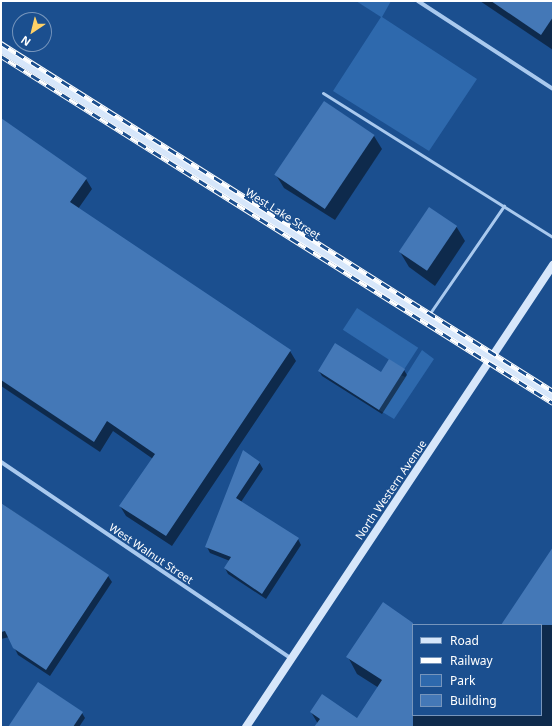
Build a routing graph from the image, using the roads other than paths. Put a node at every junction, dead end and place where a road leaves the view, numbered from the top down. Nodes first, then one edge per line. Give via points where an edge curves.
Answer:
1 (418, 1) edge
2 (1, 49) edge
3 (553, 89) edge
4 (323, 93) dead end
5 (504, 206) junction
6 (553, 237) edge
7 (553, 265) edge
8 (427, 318) junction
9 (492, 359) junction
10 (553, 397) edge
11 (1, 462) edge
12 (292, 659) junction
13 (246, 727) edge

1 - 3 street
2 - 8 main road, West Lake Street
4 - 5 lane
5 - 6 lane
5 - 8 lane
7 - 9 main road, North Western Avenue
8 - 9 main road, West Lake Street
9 - 10 main road, West Lake Street
9 - 12 main road, North Western Avenue
11 - 12 street, West Walnut Street
12 - 13 main road, North Western Avenue

